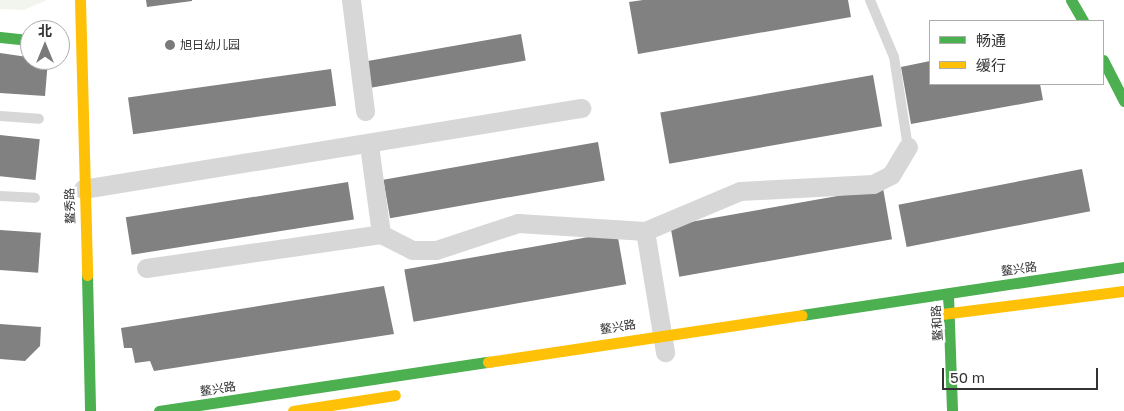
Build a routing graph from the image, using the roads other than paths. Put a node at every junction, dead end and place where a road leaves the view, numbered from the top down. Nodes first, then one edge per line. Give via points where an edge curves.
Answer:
1 (80, 0) edge
2 (351, 0) edge
3 (870, 0) edge
4 (1072, 0) edge
5 (1082, 20) edge
6 (0, 37) edge
7 (20, 39) edge
8 (1104, 62) edge
9 (1124, 101) edge
10 (581, 108) dead end
11 (365, 111) dead end
12 (0, 116) edge
13 (39, 120) dead end
14 (369, 145) junction
15 (908, 148) joint
16 (84, 188) junction
17 (0, 196) edge
18 (35, 198) dead end
19 (645, 231) junction
20 (381, 234) junction
21 (1124, 267) edge
22 (146, 268) dead end
23 (1124, 291) edge
24 (948, 294) junction
25 (952, 312) junction
26 (932, 315) dead end
27 (665, 348) junction
28 (411, 392) dead end
29 (90, 411) edge
30 (158, 411) edge
31 (293, 411) edge
32 (952, 411) edge

1 - 16 main road, 鳌秀路 via 74,44
2 - 11 street
3 - 15 lane via 894,57
4 - 5 main road
6 - 7 main road
8 - 9 main road
10 - 14 street
12 - 13 lane
14 - 16 street
14 - 20 street
15 - 19 street via 891,175 873,184 740,191
16 - 29 main road, 鳌秀路
17 - 18 lane
19 - 20 street via 518,223 436,250 412,250
19 - 27 street
20 - 22 street
21 - 24 main road, 鳌兴路
23 - 25 main road
24 - 25 main road, 鳌和路
24 - 27 main road, 鳌兴路
25 - 26 main road
25 - 32 main road, 鳌和路
27 - 30 main road, 鳌兴路
28 - 31 main road

